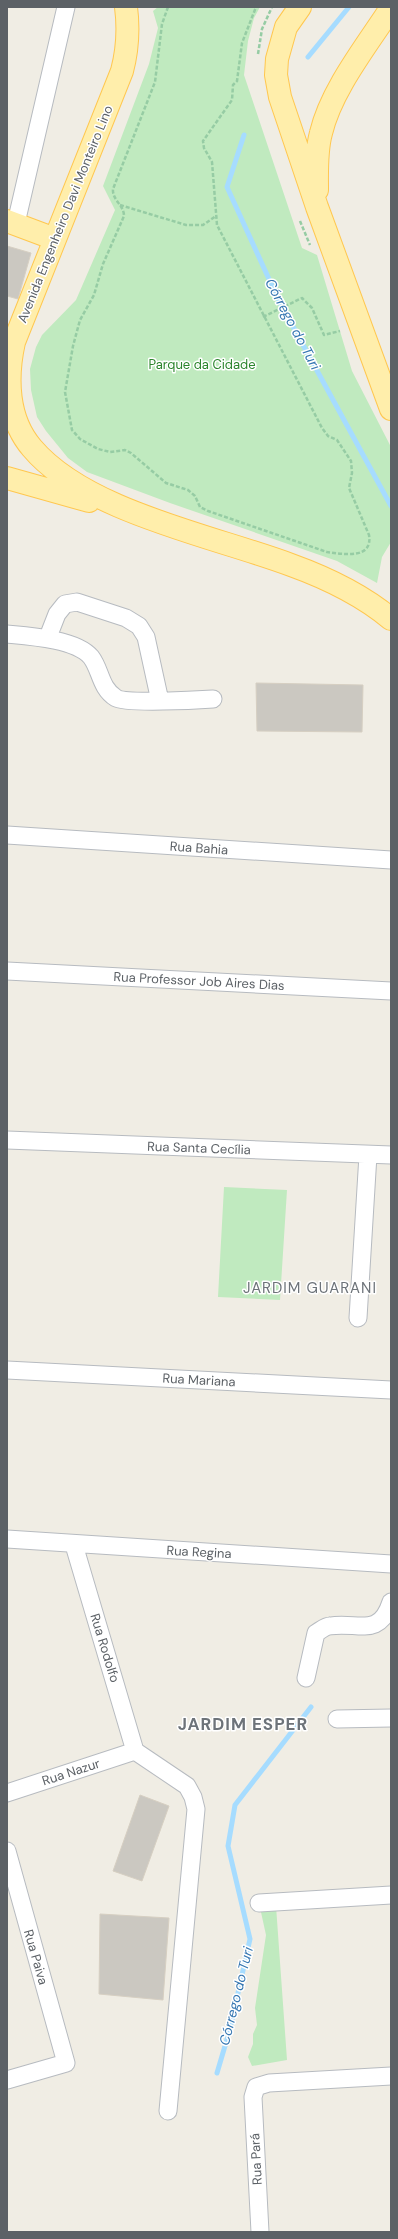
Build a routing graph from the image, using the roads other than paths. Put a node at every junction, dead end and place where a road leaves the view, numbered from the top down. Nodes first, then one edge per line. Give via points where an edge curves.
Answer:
1 (66, 7) edge
2 (126, 7) edge
3 (300, 7) edge
4 (391, 8) edge
5 (317, 208) junction
6 (12, 222) edge
7 (55, 239) junction
8 (391, 409) edge
9 (7, 478) edge
10 (140, 515) junction
11 (391, 619) edge
12 (7, 634) edge
13 (48, 638) junction
14 (213, 699) dead end
15 (160, 701) junction
16 (7, 835) edge
17 (391, 860) edge
18 (7, 971) edge
19 (391, 991) edge
20 (7, 1140) edge
21 (368, 1155) junction
22 (391, 1155) edge
23 (358, 1318) dead end
24 (7, 1370) edge
25 (391, 1390) edge
26 (7, 1539) edge
27 (74, 1545) junction
28 (391, 1564) edge
29 (391, 1602) edge
30 (306, 1678) dead end
31 (391, 1718) edge
32 (337, 1719) dead end
33 (135, 1751) junction
34 (7, 1793) edge
35 (7, 1851) edge
36 (391, 1895) edge
37 (259, 1903) dead end
38 (391, 2076) edge
39 (7, 2080) edge
40 (168, 2111) dead end
41 (260, 2232) edge

1 - 6 street
2 - 7 main road, Avenida Engenheiro Davi Monteiro Lino via 129,27 128,48 122,70
3 - 5 main road via 286,27 280,42 276,75
4 - 5 main road via 351,70 323,125 318,153
5 - 8 main road
6 - 7 main road
7 - 10 main road, Avenida Engenheiro Davi Monteiro Lino via 14,342 10,359 9,388 14,414 31,448 53,470 79,486
9 - 10 main road
10 - 11 main road, Avenida Engenheiro Davi Monteiro Lino via 321,576 354,592
12 - 13 street
13 - 15 street via 78,649 90,657 104,687 117,699
13 - 15 street via 57,614 65,604 77,602 126,618 139,626 146,637
14 - 15 street
16 - 17 street, Rua Bahia
18 - 19 street, Rua Professor Job Aires Dias
20 - 21 street, Rua Santa Cecília
21 - 22 street, Rua Santa Cecília
21 - 23 street
24 - 25 street, Rua Mariana
26 - 27 street, Rua Regina
27 - 28 street, Rua Regina
27 - 33 street, Rua Rodolfo
29 - 30 street via 388,1611 376,1624 364,1627 329,1626 316,1633
31 - 32 street
33 - 34 street, Rua Nazur
33 - 40 street via 187,1786 196,1808
35 - 39 street, Rua Paiva via 66,2063
36 - 37 street
38 - 41 street, Rua Pará via 256,2087 253,2097

